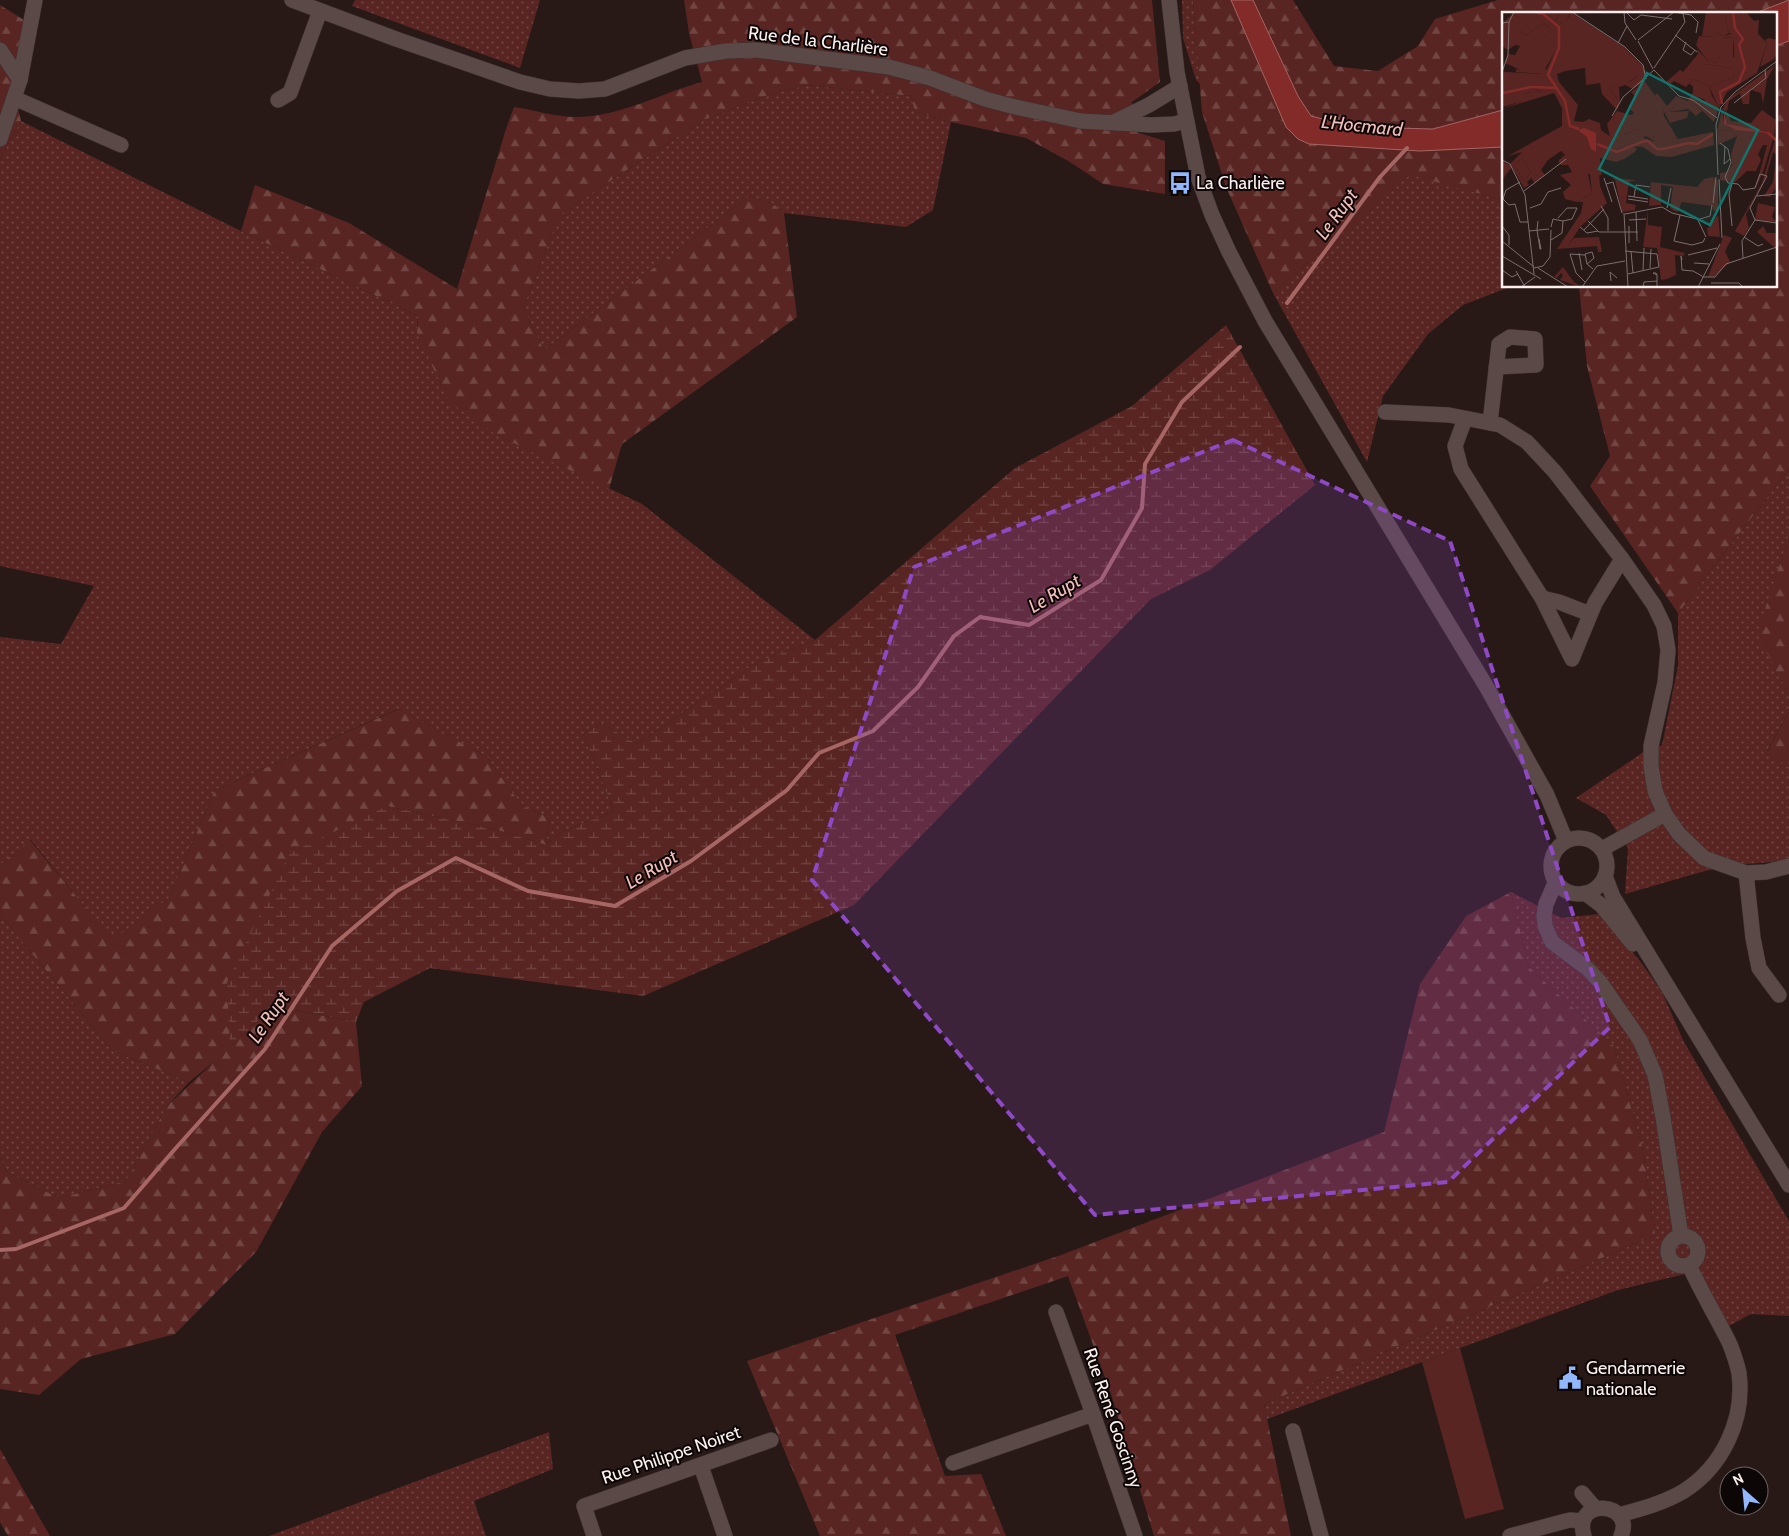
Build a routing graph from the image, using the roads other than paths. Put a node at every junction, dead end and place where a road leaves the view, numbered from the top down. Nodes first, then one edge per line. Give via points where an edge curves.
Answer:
1 (35, 0) edge
2 (292, 0) edge
3 (1169, 0) edge
4 (320, 11) junction
5 (0, 50) edge
6 (20, 80) junction
7 (1180, 86) junction
8 (14, 98) junction
9 (278, 100) dead end
10 (1186, 121) junction
11 (1114, 122) junction
12 (0, 139) edge
13 (121, 145) dead end
14 (1496, 367) dead end
15 (1385, 412) dead end
16 (1466, 418) junction
17 (1490, 423) junction
18 (1622, 559) junction
19 (1542, 598) junction
20 (1590, 614) junction
21 (1665, 814) junction
22 (1566, 841) junction
23 (1602, 849) junction
24 (1789, 866) edge
25 (1746, 873) junction
26 (1605, 876) junction
27 (1556, 881) junction
28 (1585, 893) junction
29 (1670, 988) junction
30 (1779, 995) dead end
31 (1789, 1185) edge
32 (1681, 1236) junction
33 (1689, 1265) junction
34 (1056, 1312) dead end
35 (1093, 1414) junction
36 (1293, 1431) dead end
37 (770, 1440) dead end
38 (953, 1463) dead end
39 (700, 1466) junction
40 (1582, 1493) dead end
41 (1596, 1508) junction
42 (1619, 1515) junction
43 (1584, 1529) edge
44 (594, 1536) edge
45 (725, 1536) edge
46 (1135, 1536) edge
47 (1321, 1536) edge
48 (1510, 1536) edge
49 (1621, 1536) edge

1 - 6 street
2 - 4 street, Rue de la Charlière
3 - 7 street
4 - 9 street via 290,93
4 - 11 street, Rue de la Charlière via 520,82 550,89 605,89 685,58 756,50 889,66 1011,106 1081,121
5 - 6 street
6 - 8 street
7 - 10 street
7 - 11 street, Rue de la Charlière
8 - 12 street
8 - 13 street
10 - 11 street, Rue de la Charlière via 1151,125
10 - 22 street via 1198,177 1212,215 1248,289 1486,686 1547,794
14 - 17 street
15 - 16 street
16 - 17 street
16 - 19 street via 1455,446 1461,469
17 - 18 street via 1500,425 1527,442 1555,472
18 - 20 street
18 - 21 street via 1654,605 1664,626 1668,650 1665,683 1657,712 1651,760 1654,791
19 - 20 street
19 - 20 street via 1578,662
21 - 23 street
21 - 25 street via 1678,834 1704,858
22 - 23 street via 1582,838
22 - 27 street via 1554,855 1552,872
23 - 26 street via 1607,867
24 - 25 street
25 - 30 street via 1759,968
26 - 28 street via 1594,890
26 - 29 street via 1613,897
27 - 28 street via 1569,891
27 - 32 street via 1544,915 1552,942 1600,982 1640,1040 1655,1075
28 - 29 street via 1601,906
29 - 31 street
32 - 33 street via 1694,1240 1698,1249 1696,1258
32 - 33 street via 1670,1244 1670,1257 1680,1266
33 - 42 street via 1730,1344 1739,1372 1736,1418 1728,1443 1702,1477 1664,1501
34 - 35 street, Rue René Goscinny
35 - 38 street
35 - 46 street, Rue René Goscinny
36 - 47 street
37 - 39 street, Rue Philippe Noiret
39 - 44 street, Rue Philippe Noiret via 584,1506
39 - 45 street
40 - 41 street
41 - 42 street via 1613,1509
41 - 43 street via 1588,1513
42 - 49 street via 1623,1524
43 - 48 street via 1570,1520

